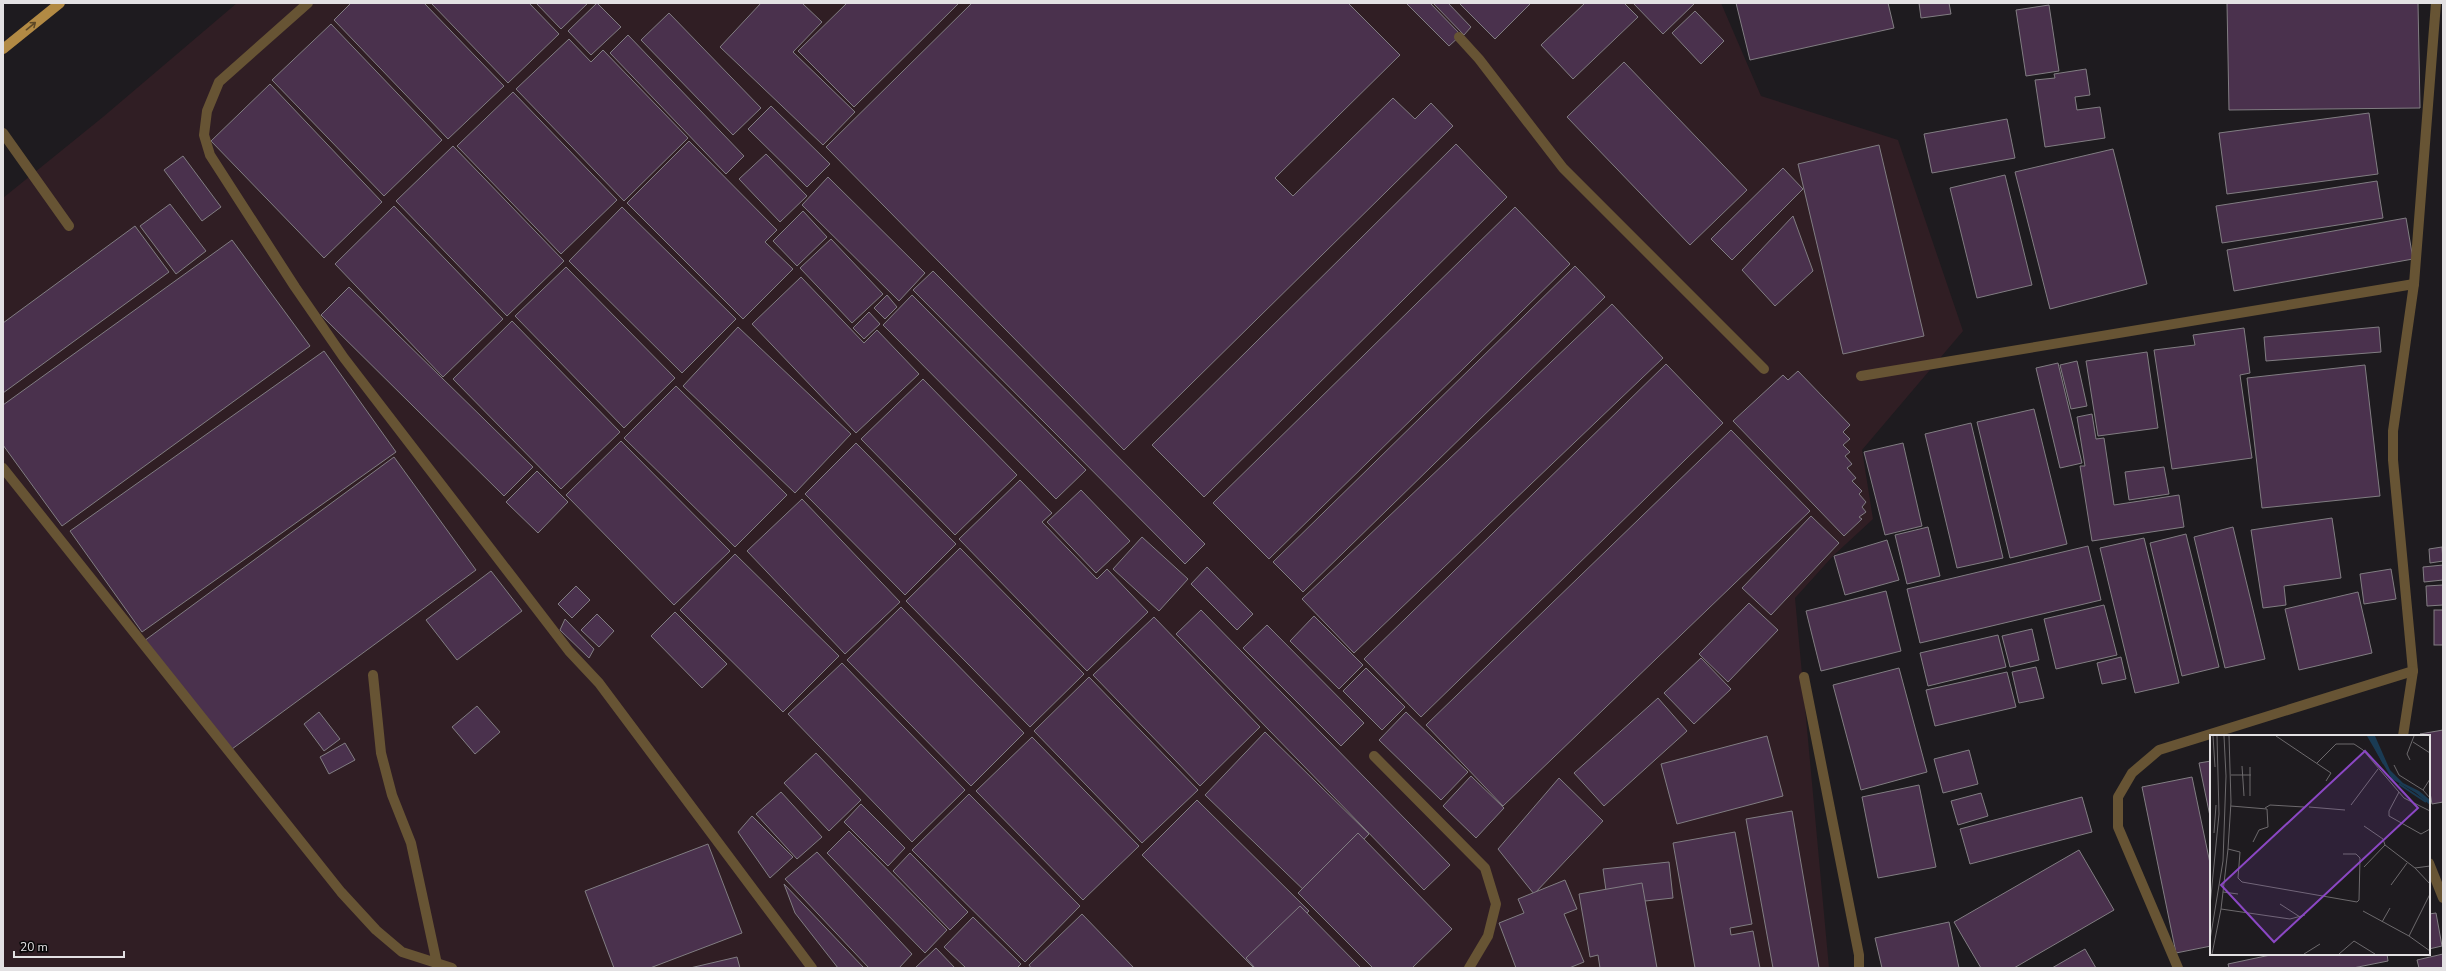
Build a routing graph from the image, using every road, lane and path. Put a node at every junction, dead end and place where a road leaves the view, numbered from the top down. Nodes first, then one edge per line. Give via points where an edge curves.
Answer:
1 (60, 3) edge
2 (308, 3) edge
3 (2436, 3) edge
4 (1458, 37) dead end
5 (3, 49) edge
6 (3, 133) edge
7 (69, 226) dead end
8 (2414, 284) junction
9 (1764, 369) dead end
10 (1861, 376) dead end
11 (3, 468) edge
12 (2413, 670) junction
13 (373, 675) dead end
14 (1804, 677) dead end
15 (2403, 735) edge
16 (1374, 756) dead end
17 (2430, 866) edge
18 (2443, 898) edge
19 (437, 964) junction
20 (452, 968) edge
21 (812, 968) edge
22 (1470, 968) edge
23 (1859, 968) edge
24 (2178, 968) edge

5 -> 1 main road
2 - 21 street via 219,82 207,111 204,135 210,155 344,358 569,651 603,689
3 - 8 street
4 - 9 street via 1480,59 1563,168
6 - 7 street
8 - 10 street
8 - 12 street via 2393,431 2393,460
11 - 19 street via 341,892 376,930 402,952
12 - 15 street
12 - 24 street via 2159,750 2132,773 2118,797 2118,827
13 - 19 street via 381,753 392,794 411,843
14 - 23 street via 1859,955
16 - 22 street via 1486,868 1496,904 1488,936
17 - 18 street
19 - 20 street

